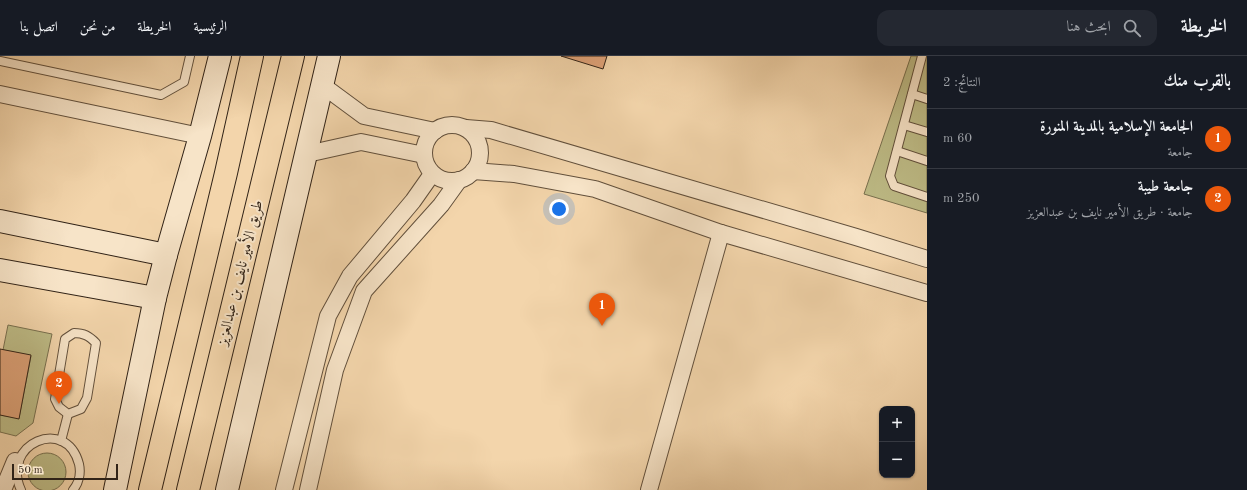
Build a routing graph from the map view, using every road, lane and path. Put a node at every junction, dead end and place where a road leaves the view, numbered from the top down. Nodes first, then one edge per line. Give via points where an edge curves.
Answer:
1 (190, 56) edge
2 (220, 56) edge
3 (252, 56) edge
4 (293, 56) edge
5 (329, 56) edge
6 (922, 56) edge
7 (0, 61) edge
8 (924, 66) edge
9 (322, 86) junction
10 (0, 94) edge
11 (912, 94) junction
12 (927, 99) edge
13 (904, 125) junction
14 (466, 128) junction
15 (435, 131) junction
16 (927, 132) edge
17 (200, 136) junction
18 (897, 151) junction
19 (307, 154) junction
20 (424, 155) junction
21 (927, 161) edge
22 (473, 172) junction
23 (432, 174) junction
24 (459, 180) junction
25 (927, 197) edge
26 (0, 221) edge
27 (721, 233) junction
28 (166, 255) junction
29 (927, 259) edge
30 (0, 270) edge
31 (927, 293) edge
32 (155, 298) junction
33 (68, 414) junction
34 (61, 441) junction
35 (15, 461) junction
36 (3, 490) edge
37 (21, 490) edge
38 (73, 490) edge
39 (115, 490) edge
40 (150, 490) edge
41 (188, 490) edge
42 (227, 490) edge
43 (284, 490) edge
44 (308, 490) edge
45 (649, 490) edge

1 - 7 lane via 184,82 161,95
2 - 17 main road
3 - 40 highway
4 - 41 highway, طريق الأمير نايف بن عبدالعزيز
5 - 9 main road
6 - 8 lane
8 - 11 lane
9 - 15 street via 364,116
9 - 19 main road
10 - 17 street
11 - 12 lane
11 - 13 lane
13 - 16 lane
13 - 18 lane
14 - 15 street via 447,125
14 - 22 street via 478,142 480,151
14 - 29 street via 491,130
15 - 20 street via 425,142
17 - 28 main road
18 - 21 lane
18 - 25 lane via 890,176 894,186
19 - 20 street via 361,142
19 - 42 main road
20 - 23 street via 424,161
22 - 24 street
22 - 27 street via 514,174 595,189
23 - 24 street via 444,181
23 - 43 street via 413,201 350,276 328,316
24 - 44 street via 441,205 364,291 336,370
26 - 28 main road
27 - 31 street
27 - 45 street
28 - 32 main road
30 - 32 main road
32 - 39 main road
33 - 33 lane via 80,409 87,398 96,343 82,333 74,333 66,339 62,357 55,399 59,407
33 - 34 lane
34 - 35 lane via 45,438 29,443 20,451
34 - 38 lane via 77,456 79,477
35 - 36 street
35 - 37 lane via 16,483

